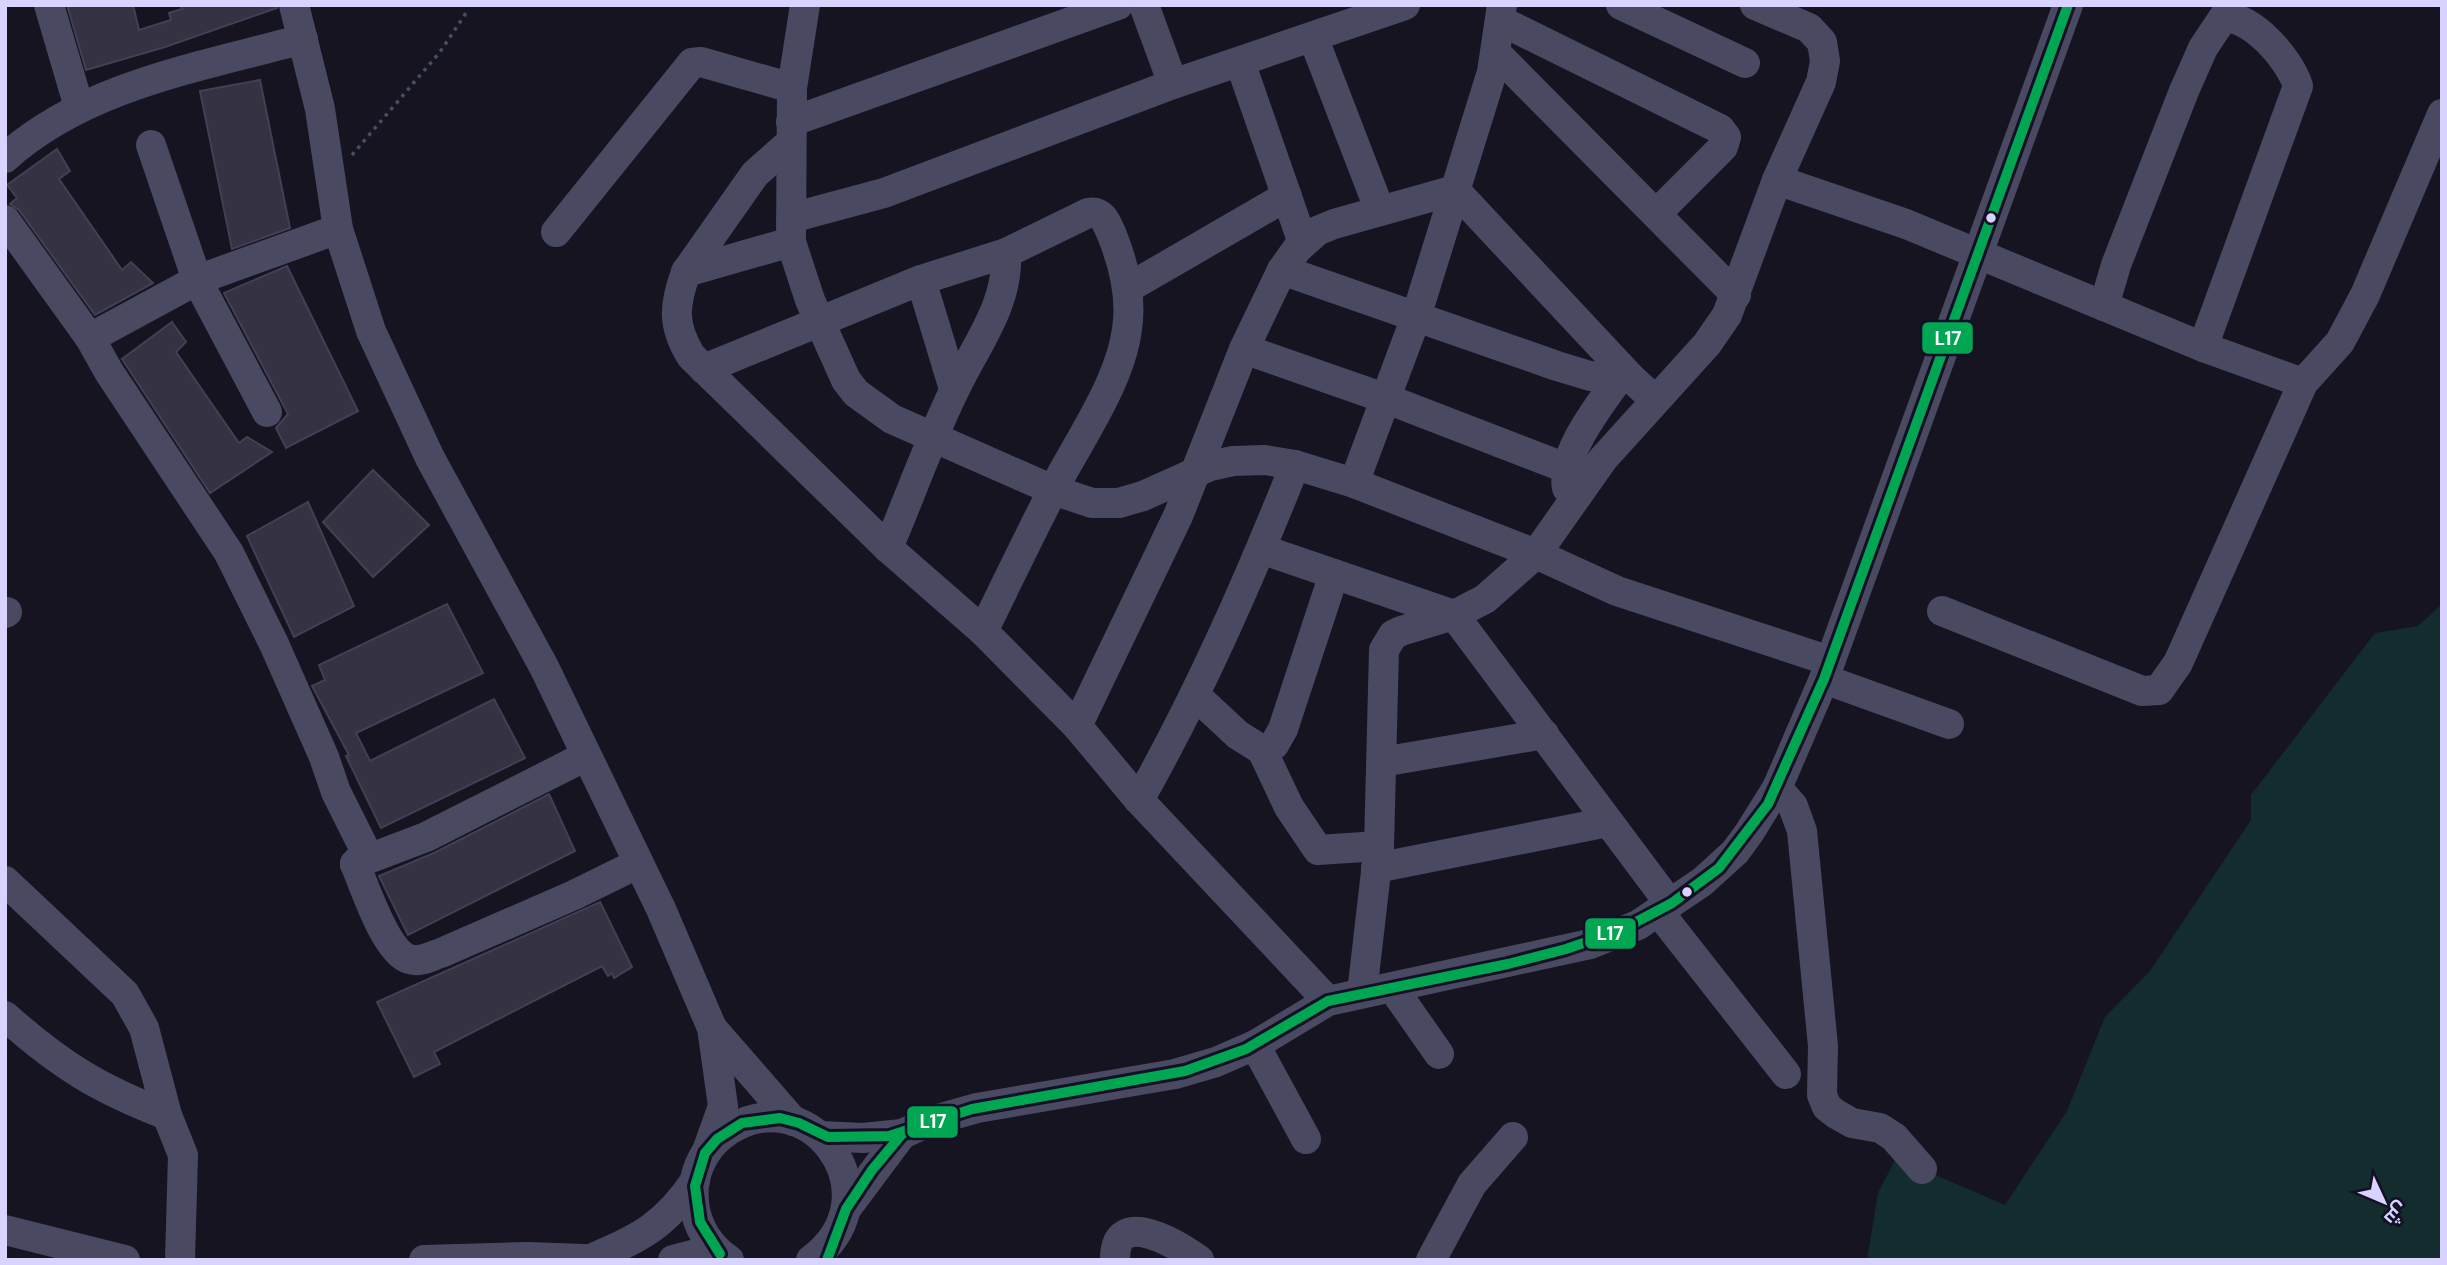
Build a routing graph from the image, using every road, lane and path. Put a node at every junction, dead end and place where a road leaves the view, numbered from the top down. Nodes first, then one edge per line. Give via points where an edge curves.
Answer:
1 (49, 5) edge
2 (1118, 5) edge
3 (1144, 5) edge
4 (1405, 5) edge
5 (1620, 5) edge
6 (1755, 5) edge
7 (2068, 5) edge
8 (296, 6) edge
9 (812, 7) edge
10 (468, 10) dead end
11 (2220, 12) edge
12 (1501, 13) edge
13 (1313, 37) junction
14 (303, 39) junction
15 (1496, 53) junction
16 (1240, 62) junction
17 (1745, 63) dead end
18 (1173, 85) junction
19 (792, 88) junction
20 (79, 107) junction
21 (2442, 114) edge
22 (791, 132) junction
23 (151, 145) dead end
24 (5, 158) edge
25 (333, 178) junction
26 (1777, 180) junction
27 (1455, 190) junction
28 (1287, 196) junction
29 (1380, 211) junction
30 (1656, 214) junction
31 (5, 220) edge
32 (338, 229) junction
33 (791, 230) junction
34 (556, 232) dead end
35 (1303, 243) junction
36 (1006, 253) junction
37 (1976, 254) junction
38 (1282, 270) junction
39 (685, 272) junction
40 (197, 280) junction
41 (921, 280) junction
42 (1128, 288) junction
43 (1736, 295) junction
44 (2104, 306) junction
45 (1416, 317) junction
46 (819, 320) junction
47 (90, 338) junction
48 (2203, 347) junction
49 (1244, 349) junction
50 (704, 369) junction
51 (1624, 378) junction
52 (2302, 383) junction
53 (954, 389) junction
54 (1387, 399) junction
55 (1655, 400) junction
56 (267, 412) dead end
57 (933, 439) junction
58 (1294, 465) junction
59 (1566, 468) junction
60 (1193, 476) junction
61 (1354, 483) junction
62 (1053, 490) junction
63 (1574, 500) junction
64 (888, 548) junction
65 (1261, 549) junction
66 (1536, 554) junction
67 (1334, 574) junction
68 (1942, 611) dead end
69 (1454, 615) junction
70 (983, 631) junction
71 (1827, 670) junction
72 (1196, 696) junction
73 (1949, 724) dead end
74 (1077, 726) junction
75 (1544, 734) junction
76 (1262, 750) junction
77 (586, 756) junction
78 (1382, 762) junction
79 (1777, 788) junction
80 (1139, 800) junction
81 (1608, 822) junction
82 (1378, 857) junction
83 (355, 864) junction
84 (638, 864) junction
85 (5, 881) edge
86 (1664, 908) junction
87 (1392, 987) junction
88 (1362, 993) junction
89 (1328, 1001) junction
90 (5, 1016) edge
91 (712, 1028) junction
92 (1255, 1045) junction
93 (1439, 1054) dead end
94 (1786, 1074) dead end
95 (167, 1115) junction
96 (793, 1121) junction
97 (902, 1134) junction
98 (821, 1136) junction
99 (1513, 1137) dead end
100 (1306, 1139) dead end
101 (707, 1151) junction
102 (1922, 1169) dead end
103 (695, 1181) junction
104 (846, 1209) junction
105 (5, 1230) edge
106 (830, 1249) edge
107 (181, 1251) edge
108 (720, 1256) edge
109 (430, 1259) edge
110 (604, 1259) edge
111 (125, 1260) edge
112 (673, 1260) edge
113 (811, 1260) edge
114 (1115, 1260) edge
115 (1199, 1260) edge
116 (1432, 1260) edge

1 - 20 street
2 - 22 street
3 - 18 street
4 - 13 street
5 - 17 street
6 - 26 street via 1810,28 1826,51 1821,82
7 - 37 street
8 - 14 street
9 - 19 street
10 - 25 path via 440,52
11 - 44 street via 2137,207
11 - 48 street via 2260,36 2294,74 2298,86
12 - 15 street
12 - 30 street via 1720,129 1726,137 1723,147
13 - 16 street
13 - 29 street
14 - 20 street
14 - 25 street
15 - 27 street
15 - 30 street
16 - 18 street
16 - 28 street
18 - 33 street
19 - 22 street
19 - 34 street via 692,63
20 - 24 street
21 - 52 street via 2360,305 2340,342
22 - 33 street
22 - 39 street
23 - 40 street
25 - 32 street
26 - 37 street via 1868,210
26 - 43 street
27 - 29 street
27 - 45 street
27 - 51 street
28 - 35 street
28 - 42 street
29 - 35 street via 1317,231
30 - 43 street
31 - 47 street
32 - 40 street
32 - 77 street via 371,331 430,458 499,580
33 - 39 street
33 - 46 street via 803,282
35 - 38 street
36 - 41 street
36 - 42 street via 1095,212 1107,223
36 - 53 street via 995,311
37 - 44 street
37 - 71 street
38 - 45 street
38 - 49 street
39 - 50 street via 677,295 677,320 684,344
40 - 47 street
40 - 56 street
41 - 46 street
41 - 53 street
42 - 62 street via 1124,344 1077,449
43 - 55 street via 1707,344
44 - 48 street
45 - 51 street via 1575,372
45 - 54 street
46 - 50 street
46 - 57 street via 833,356 856,393 892,419
47 - 83 street via 229,553 366,852
48 - 52 street
49 - 54 street
49 - 60 street
50 - 64 street
51 - 55 street
51 - 59 street via 1585,429
52 - 68 street via 2178,663 2159,690 2142,691
53 - 57 street
54 - 59 street
54 - 61 street
55 - 63 street
57 - 62 street
57 - 64 street
58 - 60 street via 1233,461
58 - 61 street
58 - 65 street
59 - 63 street via 1566,483
60 - 62 street via 1143,496 1106,504
60 - 74 street via 1163,550
61 - 66 street
62 - 70 street
63 - 66 street
64 - 70 street
65 - 67 street
65 - 72 street
66 - 69 street via 1485,599
66 - 71 street via 1617,591
67 - 69 street
67 - 76 street via 1283,729 1274,745
69 - 75 street
69 - 78 street via 1393,635 1384,650
70 - 74 street
71 - 73 street
71 - 79 street
72 - 76 street via 1238,735
72 - 80 street
74 - 80 street
75 - 78 street
75 - 81 street
76 - 82 street via 1289,807 1318,850
77 - 83 street via 437,832
77 - 84 street
78 - 82 street
79 - 86 street via 1735,852
79 - 102 street via 1793,806 1802,831 1823,1046 1822,1095 1836,1114 1894,1137
80 - 89 street
81 - 82 street
81 - 86 street
82 - 88 street
83 - 84 street via 398,952 422,960
84 - 91 street
85 - 95 street via 125,994 137,1012
86 - 87 street via 1638,925 1590,944
86 - 94 street
87 - 88 street
87 - 93 street
88 - 89 street
89 - 92 street
90 - 95 street via 85,1079
91 - 96 street
91 - 101 street via 723,1106
92 - 97 street via 1175,1074 977,1108
92 - 100 street
95 - 107 street via 183,1155
96 - 98 street
96 - 101 street via 761,1118 745,1122 730,1129
97 - 98 street
97 - 104 street
98 - 104 street via 841,1161
99 - 116 street via 1472,1184
101 - 103 street
103 - 108 street via 695,1213
103 - 110 street via 668,1217
104 - 106 street
105 - 111 street
106 - 113 street
108 - 112 street
109 - 110 street
114 - 115 street via 1120,1241 1138,1231 1167,1240

